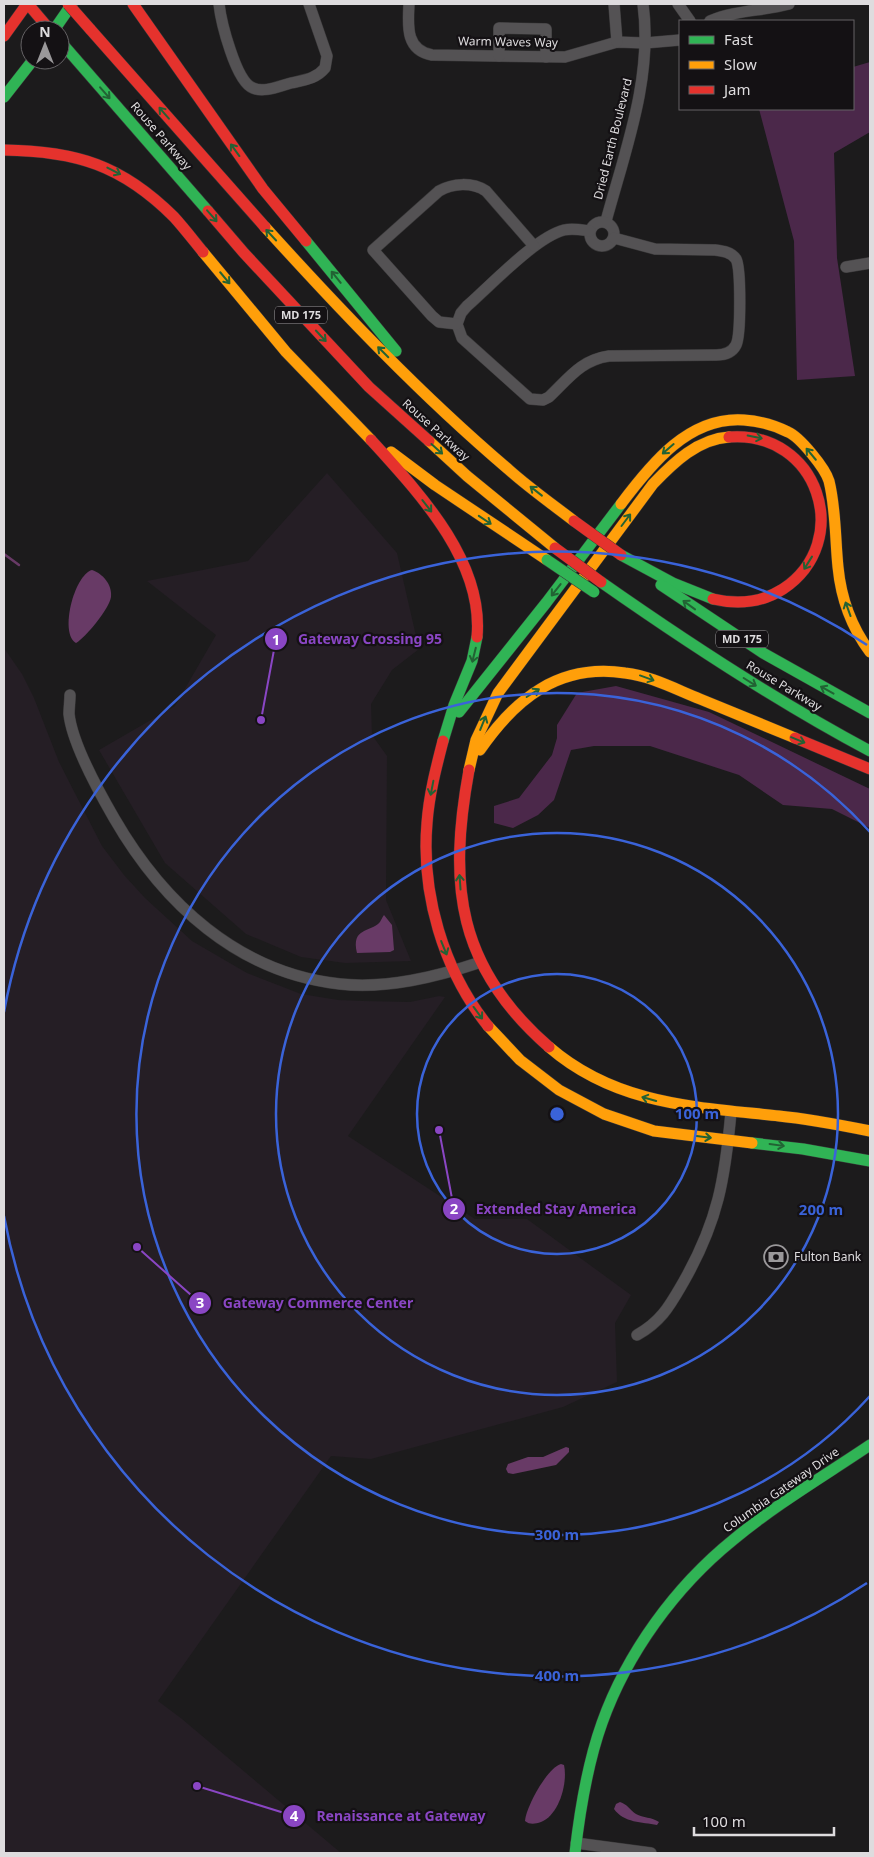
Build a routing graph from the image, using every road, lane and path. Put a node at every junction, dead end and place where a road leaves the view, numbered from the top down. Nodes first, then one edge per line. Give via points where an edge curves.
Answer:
1 (27, 4) edge
2 (68, 4) edge
3 (72, 4) edge
4 (133, 4) edge
5 (219, 4) edge
6 (309, 4) edge
7 (408, 4) edge
8 (614, 4) edge
9 (643, 4) edge
10 (678, 4) edge
11 (789, 4) edge
12 (42, 20) edge
13 (60, 20) edge
14 (689, 20) edge
15 (713, 20) edge
16 (4, 36) edge
17 (679, 40) edge
18 (617, 42) junction
19 (645, 43) junction
20 (70, 53) edge
21 (499, 56) junction
22 (546, 57) junction
23 (25, 70) edge
24 (4, 97) edge
25 (7, 149) edge
26 (68, 155) junction
27 (4, 161) edge
28 (606, 222) junction
29 (590, 231) junction
30 (614, 238) junction
31 (534, 246) junction
32 (870, 263) edge
33 (846, 267) dead end
34 (457, 324) junction
35 (335, 405) junction
36 (443, 410) junction
37 (621, 555) junction
38 (598, 587) junction
39 (870, 652) edge
40 (70, 695) dead end
41 (870, 713) edge
42 (443, 741) junction
43 (870, 751) edge
44 (870, 768) edge
45 (468, 770) junction
46 (481, 962) junction
47 (454, 971) junction
48 (731, 1112) junction
49 (870, 1131) edge
50 (729, 1140) junction
51 (870, 1161) edge
52 (637, 1335) dead end
53 (870, 1445) edge
54 (576, 1848) edge
55 (651, 1853) edge

1 - 12 main road
1 - 16 main road
36 -> 2 main road, Rouse Parkway / MD 175, bridge via 273,237
3 - 13 main road
36 -> 4 main road via 263,189
5 - 6 street via 224,31 239,73 250,87 262,90 314,78 325,68 327,56
7 - 21 street, Warm Waves Way via 409,34 419,51 432,55
8 - 18 street
9 - 19 street, Dried Earth Boulevard
10 - 14 street
11 - 15 street via 728,14
17 - 19 street, Warm Waves Way
18 - 19 street, Warm Waves Way
18 - 22 street, Warm Waves Way via 576,54
19 - 28 street, Dried Earth Boulevard via 637,107
20 -> 38 main road, Rouse Parkway / MD 175, bridge via 244,253 369,387 467,476
21 - 22 street, Warm Waves Way
21 - 22 street via 499,28 546,29
23 - 24 main road
25 - 26 main road
26 - 27 main road
26 -> 35 main road via 112,169 155,197 286,353
28 - 29 street via 595,224
28 - 30 street via 614,228
29 - 30 street via 591,240 599,246 607,246
29 - 31 street via 565,230
30 - 34 street via 655,249 715,250 734,256 739,270 740,334 736,346 724,355 600,357 584,363 550,397 536,400 524,395 467,344
31 - 34 street via 461,312
31 - 34 street via 486,191 473,185 452,185 439,191 373,250 432,316 439,322
32 - 33 street
35 -> 38 main road, bridge via 435,485 547,560
35 -> 42 main road via 429,508 456,550 473,586 478,616 474,660
37 -> 36 main road, Rouse Parkway / MD 175, bridge via 507,469
41 -> 37 main road, Rouse Parkway / MD 175 via 698,612
45 -> 37 main road via 476,740 498,692 653,484 683,454 724,437 741,435 766,440 779,445 804,466 819,495 820,534 810,562 792,582 765,598 740,603 710,598
38 -> 43 main road, Rouse Parkway / MD 175 via 781,701
39 -> 42 main road via 848,611 842,590 828,478 812,453 789,432 755,421 727,419 681,438 642,475 462,707
40 - 47 street via 69,714 82,754 105,803 136,855 195,920 214,935 272,966 306,978 340,984 393,983
42 -> 47 main road via 428,810 426,859 436,928
45 -> 44 main road via 510,710 561,678 600,671 651,679
46 -> 45 main road via 465,919 460,884 461,816
46 - 47 street
48 -> 46 main road via 661,1102 614,1088 591,1077 549,1048 523,1023 498,993
47 -> 50 main road via 491,1031 510,1052 556,1089 606,1116 631,1125
48 - 49 main road via 809,1120
48 - 50 street
50 -> 51 main road
50 - 52 street via 719,1202 700,1252 662,1317
53 - 54 main road, Columbia Gateway Drive via 725,1546 676,1595 653,1625 618,1687 593,1751
54 - 55 street

